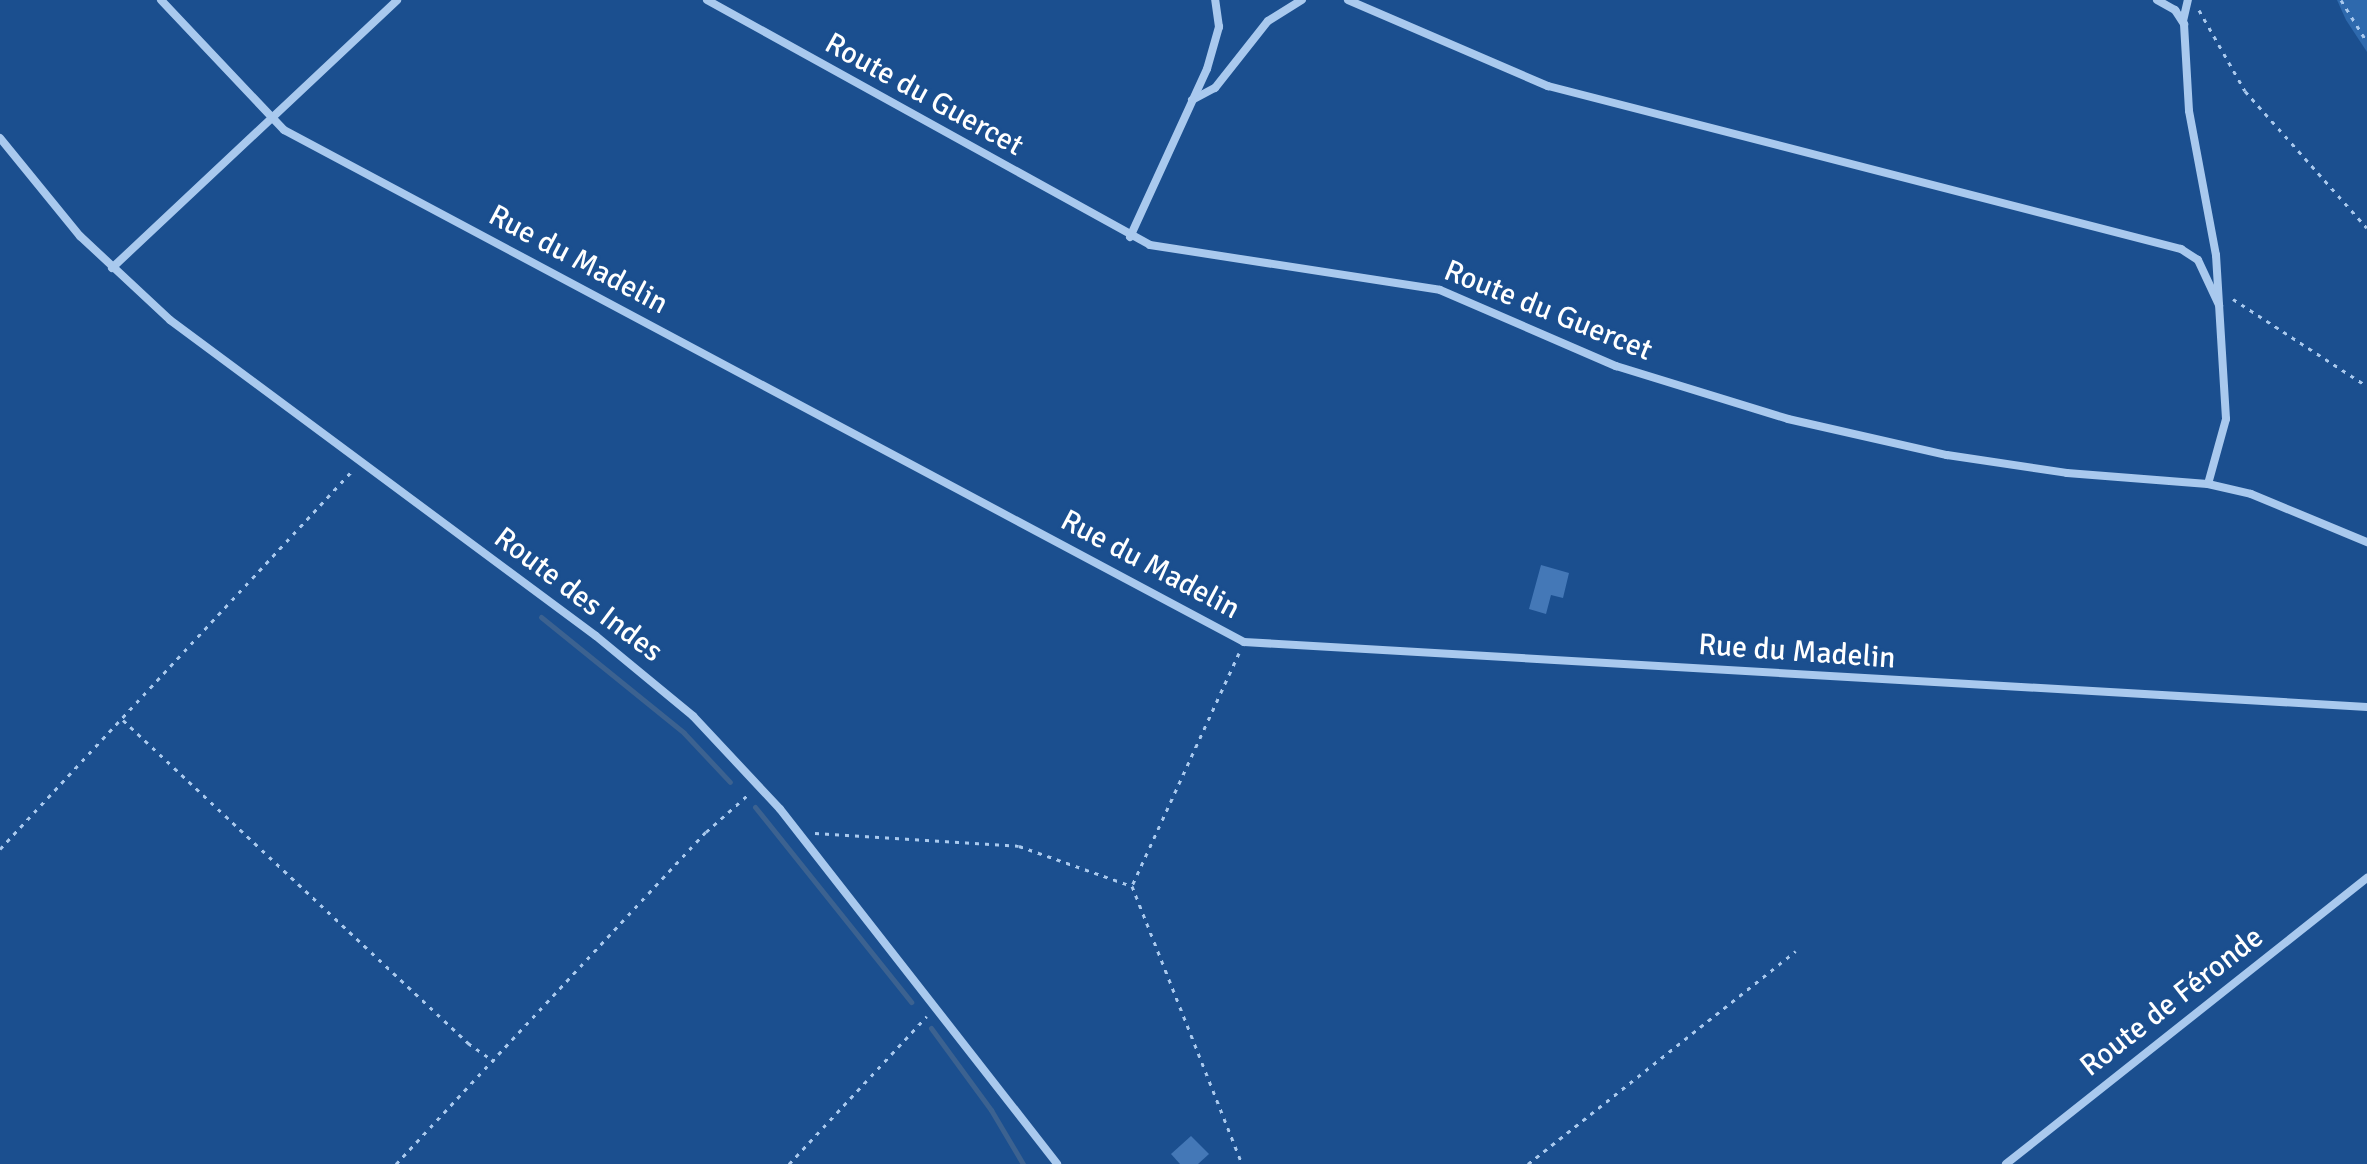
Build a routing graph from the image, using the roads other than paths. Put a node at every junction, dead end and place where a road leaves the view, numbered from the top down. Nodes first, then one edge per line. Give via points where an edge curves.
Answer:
1 (161, 0) edge
2 (397, 0) edge
3 (707, 0) edge
4 (1215, 0) edge
5 (1302, 0) edge
6 (1348, 0) edge
7 (2157, 0) edge
8 (2191, 0) edge
9 (2183, 21) junction
10 (1192, 100) junction
11 (272, 121) junction
12 (0, 138) edge
13 (1130, 237) junction
14 (112, 268) junction
15 (2219, 305) junction
16 (2208, 484) junction
17 (2367, 542) edge
18 (2367, 707) edge
19 (2367, 878) edge
20 (1057, 1164) edge
21 (2006, 1164) edge

1 - 11 street, Rue du Madelin
2 - 11 street
3 - 13 street, Route du Guercet
4 - 10 street via 1217,38
5 - 10 street via 1268,21 1215,88
6 - 15 street via 1548,86 2181,249 2198,260
7 - 9 street
8 - 9 street
9 - 15 street via 2189,111
10 - 13 street
11 - 14 street
11 - 18 street, Rue du Madelin via 1244,642
12 - 14 street, Route des Indes
13 - 16 street, Route du Guercet via 1183,253 1450,293 1616,366 1747,408 1887,443 2067,473
14 - 20 street, Route des Indes via 223,363 629,662 693,716 803,839
15 - 16 street via 2226,419
16 - 17 street, Route du Guercet via 2251,494
19 - 21 street, Route de Féronde

